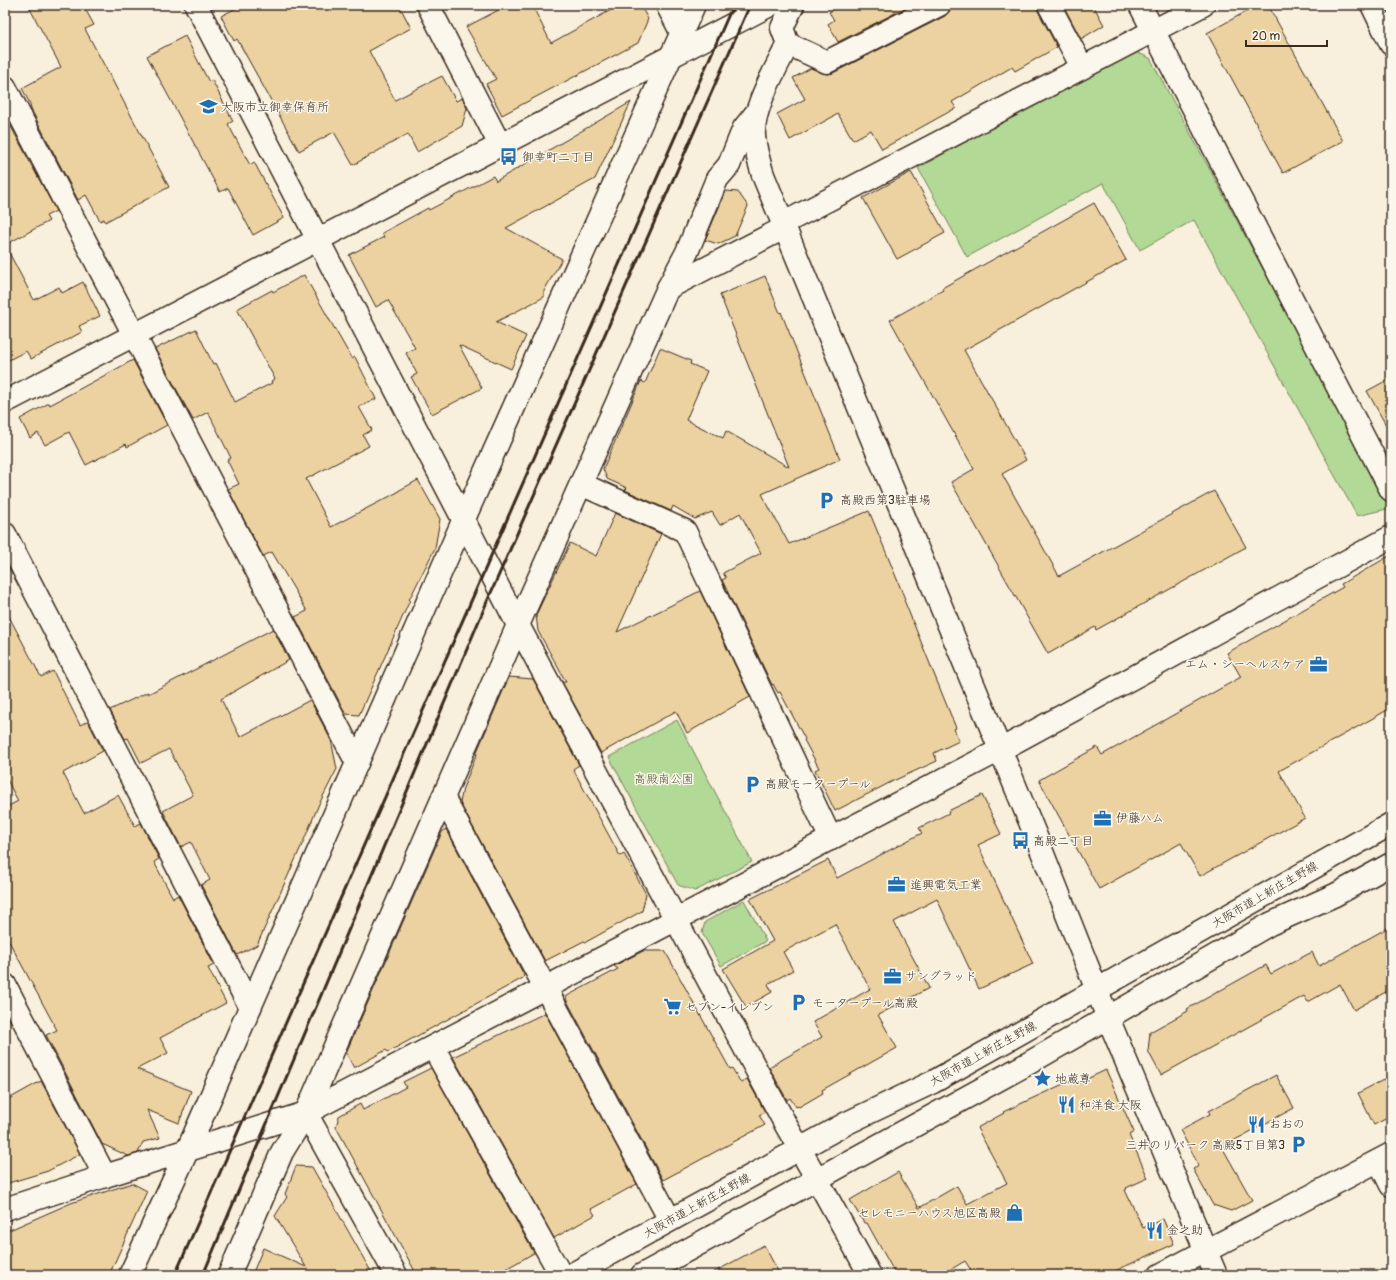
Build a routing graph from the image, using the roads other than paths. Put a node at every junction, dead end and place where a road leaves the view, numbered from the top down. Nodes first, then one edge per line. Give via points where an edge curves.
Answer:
1 (196, 5) edge
2 (428, 5) edge
3 (667, 5) edge
4 (694, 5) edge
5 (770, 5) edge
6 (793, 5) edge
7 (939, 5) edge
8 (1049, 5) edge
9 (1140, 5) edge
10 (1203, 5) edge
11 (1372, 5) edge
12 (1154, 31) junction
13 (788, 44) junction
14 (1391, 44) edge
15 (681, 45) junction
16 (1082, 67) junction
17 (5, 87) edge
18 (756, 112) junction
19 (500, 145) junction
20 (785, 225) junction
21 (318, 240) junction
22 (668, 288) junction
23 (134, 335) junction
24 (5, 402) edge
25 (581, 484) junction
26 (1391, 490) edge
27 (463, 521) junction
28 (5, 534) edge
29 (1391, 537) edge
30 (518, 625) junction
31 (1000, 750) junction
32 (357, 763) junction
33 (443, 797) junction
34 (1391, 824) edge
35 (830, 839) junction
36 (1391, 864) edge
37 (676, 920) junction
38 (5, 985) edge
39 (546, 988) junction
40 (1097, 991) junction
41 (250, 1007) junction
42 (1108, 1018) junction
43 (434, 1046) junction
44 (306, 1113) junction
45 (188, 1149) junction
46 (800, 1149) junction
47 (1385, 1157) edge
48 (105, 1176) junction
49 (817, 1179) junction
50 (1391, 1185) edge
51 (5, 1209) edge
52 (670, 1220) junction
53 (1206, 1250) junction
54 (130, 1275) edge
55 (229, 1275) edge
56 (396, 1275) edge
57 (561, 1275) edge
58 (571, 1275) edge
59 (642, 1275) edge
60 (870, 1275) edge
61 (1160, 1275) edge
62 (1216, 1275) edge

1 - 21 street
2 - 19 street
3 - 15 street
4 - 15 street
5 - 15 street
6 - 13 street via 782,28
7 - 13 street via 827,62
8 - 16 street
9 - 12 street
10 - 12 street
11 - 14 street
12 - 16 street
12 - 26 street
13 - 18 street
15 - 19 street
15 - 27 street
16 - 20 street
17 - 23 street
18 - 20 street via 754,135 758,157
18 - 22 street via 744,128 729,165 717,179 687,252
19 - 21 street
20 - 22 street
20 - 31 street
21 - 23 street
21 - 27 street
22 - 25 street
23 - 24 street
23 - 32 street
25 - 30 street
25 - 35 street via 685,531
27 - 30 street
27 - 32 street
28 - 41 street
29 - 31 street
30 - 33 street
30 - 37 street
31 - 35 street
31 - 40 street
32 - 41 street
33 - 39 street
33 - 44 street
34 - 40 street, 大阪市道上新庄生野線
35 - 37 street
36 - 42 street via 1335,895 1270,924
37 - 39 street
37 - 46 street
38 - 48 street
39 - 43 street
39 - 52 street
40 - 42 street
40 - 46 street, 大阪市道上新庄生野線 via 933,1082 847,1123
41 - 45 street
42 - 49 street
42 - 53 street
43 - 44 street
43 - 57 street
44 - 45 street
44 - 55 street via 282,1152
44 - 56 street
45 - 48 street
45 - 54 street
46 - 49 street
46 - 52 street, 大阪市道上新庄生野線
47 - 50 street
47 - 53 street
48 - 51 street
49 - 59 street
49 - 60 street
52 - 58 street, 大阪市道上新庄生野線
53 - 61 street
53 - 62 street

